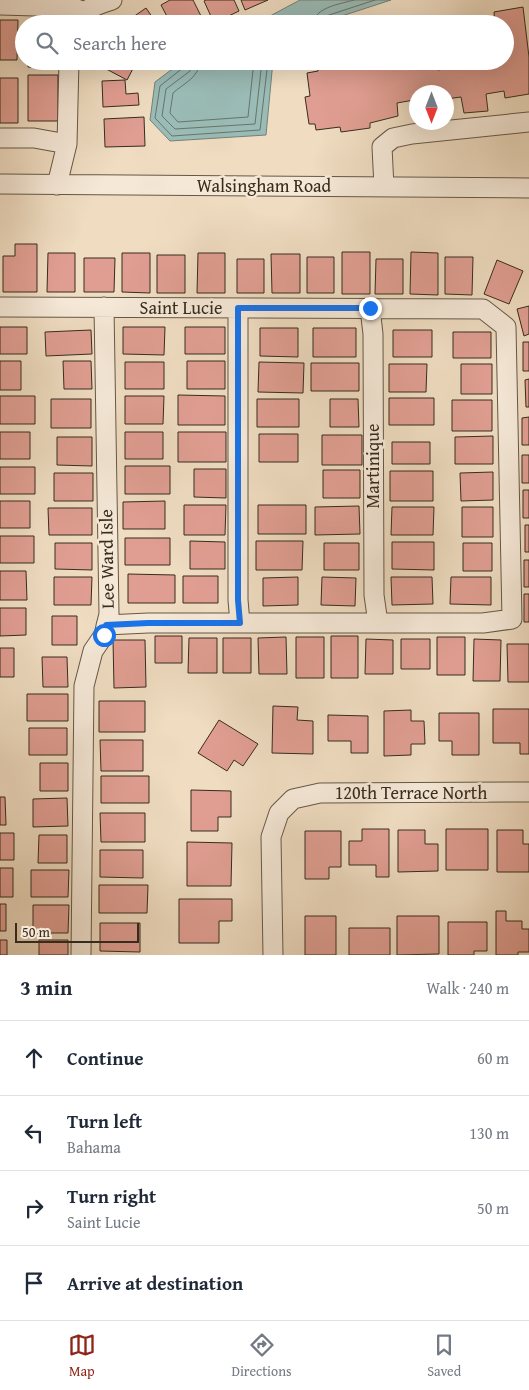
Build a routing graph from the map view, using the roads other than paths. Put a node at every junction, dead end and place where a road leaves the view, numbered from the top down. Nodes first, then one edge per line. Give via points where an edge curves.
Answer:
1 (112, 0) edge
2 (0, 5) edge
3 (77, 15) edge
4 (84, 15) edge
5 (69, 70) edge
6 (529, 122) edge
7 (0, 138) edge
8 (67, 144) junction
9 (0, 184) edge
10 (57, 185) junction
11 (384, 187) junction
12 (529, 188) edge
13 (0, 307) edge
14 (104, 307) junction
15 (238, 308) junction
16 (370, 308) junction
17 (240, 623) junction
18 (378, 623) junction
19 (106, 625) junction
20 (529, 792) edge
21 (81, 955) edge
22 (273, 955) edge

1 - 4 street
2 - 3 street via 71,7
5 - 8 street
6 - 11 street via 393,138 382,147
7 - 8 street via 34,138
8 - 10 street
9 - 10 street, Walsingham Road
10 - 11 street, Walsingham Road
11 - 12 street, Walsingham Road
13 - 14 street, Saint Lucie
14 - 15 street, Saint Lucie
14 - 19 street, Lee Ward Isle via 109,614
15 - 16 street, Saint Lucie
15 - 17 street
16 - 18 street, Martinique via 374,595
16 - 18 street, Saint Lucie via 483,309 506,327 512,618 483,623
17 - 18 street
17 - 19 street
19 - 21 street, Lee Ward Isle via 104,635 93,651 84,686
20 - 22 street, 120th Terrace North via 320,793 293,799 279,813 271,837

